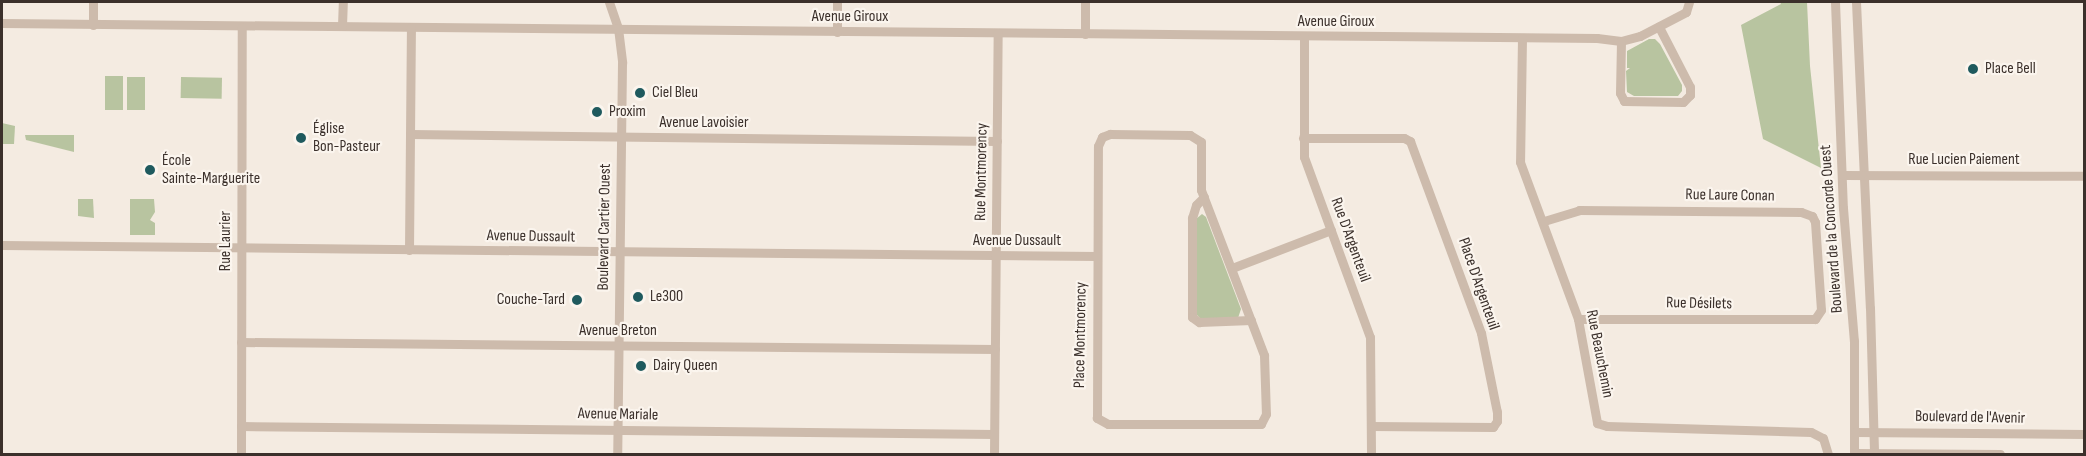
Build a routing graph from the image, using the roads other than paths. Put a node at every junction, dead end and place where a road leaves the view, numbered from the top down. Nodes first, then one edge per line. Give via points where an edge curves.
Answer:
1 (93, 2) edge
2 (343, 2) edge
3 (609, 2) edge
4 (837, 2) edge
5 (1085, 2) edge
6 (1834, 2) edge
7 (1856, 2) edge
8 (1689, 4) edge
9 (2, 23) edge
10 (93, 25) junction
11 (342, 26) junction
12 (242, 27) junction
13 (411, 27) junction
14 (1659, 27) junction
15 (618, 28) junction
16 (837, 32) junction
17 (998, 33) junction
18 (1084, 34) junction
19 (1304, 36) junction
20 (1522, 38) junction
21 (1621, 41) junction
22 (410, 134) junction
23 (621, 138) junction
24 (1303, 138) junction
25 (997, 141) junction
26 (1843, 175) junction
27 (1864, 175) junction
28 (2085, 176) edge
29 (1204, 197) junction
30 (1544, 221) junction
31 (1331, 230) junction
32 (2, 245) edge
33 (241, 248) junction
34 (409, 250) junction
35 (620, 253) junction
36 (996, 256) junction
37 (1097, 256) junction
38 (1232, 268) junction
39 (1818, 318) joint
40 (1578, 319) junction
41 (1251, 320) junction
42 (241, 342) junction
43 (619, 345) junction
44 (995, 349) junction
45 (241, 426) junction
46 (1371, 426) junction
47 (618, 430) junction
48 (1855, 432) junction
49 (1872, 432) junction
50 (994, 434) junction
51 (2085, 434) edge
52 (242, 454) edge
53 (618, 454) edge
54 (994, 454) edge
55 (1371, 454) edge
56 (1828, 454) edge
57 (1854, 454) edge
58 (1874, 454) edge
59 (2000, 454) edge

1 - 10 street
2 - 11 street
3 - 15 street, Boulevard Cartier Ouest
4 - 16 street
5 - 18 street
6 - 26 street, Boulevard de la Concorde Ouest
7 - 27 street, Boulevard de la Concorde Ouest
8 - 14 street, Avenue Giroux via 1686,12
9 - 10 street, Avenue Giroux
10 - 12 street, Avenue Giroux
11 - 12 street, Avenue Giroux
11 - 13 street, Avenue Giroux
12 - 33 street, Rue Laurier
13 - 15 street, Avenue Giroux
13 - 22 street
14 - 21 street, Avenue Giroux
14 - 21 street via 1690,87 1689,97 1683,102 1624,101 1620,93
15 - 16 street, Avenue Giroux
15 - 23 street, Boulevard Cartier Ouest via 622,63
16 - 17 street, Avenue Giroux
17 - 18 street, Avenue Giroux
17 - 25 street, Rue Montmorency
18 - 19 street, Avenue Giroux
19 - 20 street, Avenue Giroux
19 - 24 street, Rue D'Argenteuil
20 - 21 street, Avenue Giroux
20 - 30 street, Rue Beauchemin via 1520,156
22 - 23 street, Avenue Lavoisier
22 - 34 street
23 - 25 street, Avenue Lavoisier
23 - 35 street, Boulevard Cartier Ouest
24 - 31 street, Rue D'Argenteuil via 1304,157
24 - 46 street, Place D'Argenteuil via 1410,141 1483,343 1498,415 1493,427
25 - 36 street, Rue Montmorency
26 - 27 street, Rue Lucien Paiement
26 - 48 street, Boulevard de la Concorde Ouest via 1854,341
27 - 28 street, Rue Lucien Paiement
27 - 49 street, Boulevard de la Concorde Ouest
29 - 37 street, Place Montmorency via 1202,144 1197,137 1104,136 1098,146
29 - 38 street, Place Montmorency
29 - 41 street, Place Montmorency via 1192,218 1192,316 1199,322
30 - 39 street, Rue Laure Conan via 1574,210 1808,213 1816,228 1821,310
30 - 40 street, Rue Beauchemin
31 - 38 street
31 - 46 street, Rue D'Argenteuil via 1371,342
32 - 33 street, Avenue Dussault
33 - 34 street, Avenue Dussault
33 - 42 street, Rue Laurier
34 - 35 street, Avenue Dussault
35 - 36 street, Avenue Dussault
35 - 43 street, Boulevard Cartier Ouest
36 - 37 street, Avenue Dussault
36 - 44 street, Rue Montmorency
37 - 41 street, Place Montmorency via 1096,413 1103,423 1262,423 1266,414 1266,369
38 - 41 street, Place Montmorency
39 - 40 street, Rue Désilets
40 - 56 street, Rue Beauchemin via 1599,425 1811,432 1821,436
42 - 43 street, Avenue Breton
42 - 45 street, Rue Laurier
43 - 44 street, Avenue Breton
43 - 47 street, Boulevard Cartier Ouest
44 - 50 street, Rue Montmorency
45 - 47 street, Avenue Mariale
45 - 52 street, Rue Laurier
46 - 55 street, Rue D'Argenteuil
47 - 50 street, Avenue Mariale
47 - 53 street, Boulevard Cartier Ouest
48 - 49 street, Boulevard de l'Avenir
48 - 57 street, Boulevard de la Concorde Ouest
49 - 51 street, Boulevard de l'Avenir
49 - 58 street, Boulevard de la Concorde Ouest
50 - 54 street, Rue Montmorency
57 - 58 street
58 - 59 street

